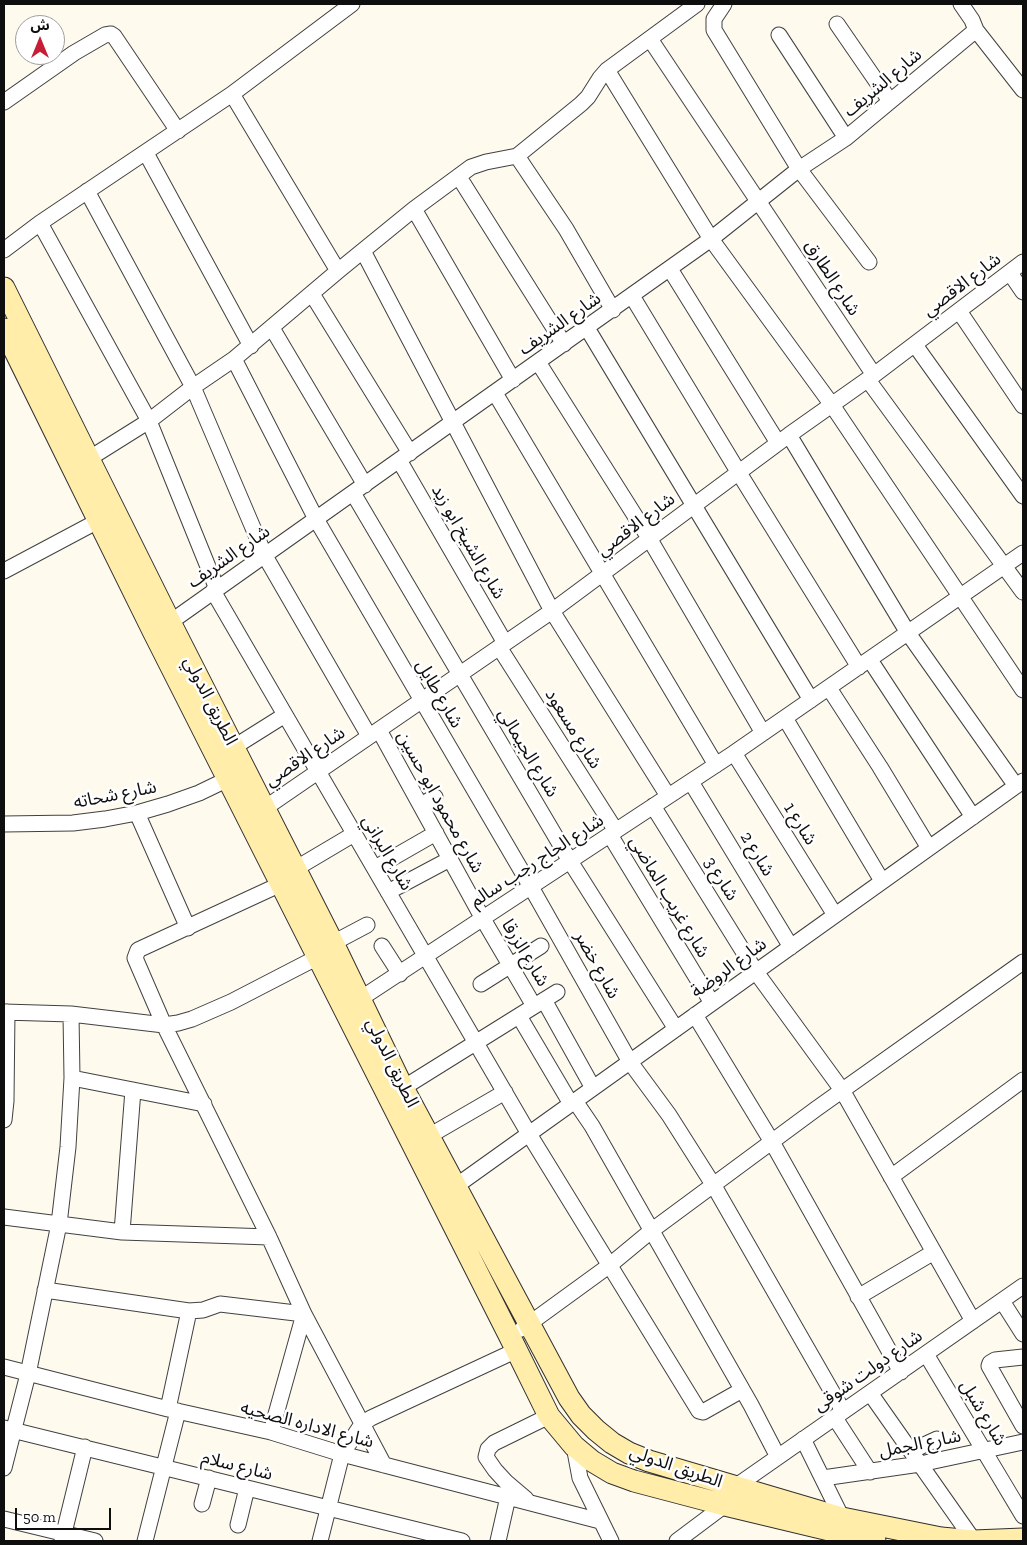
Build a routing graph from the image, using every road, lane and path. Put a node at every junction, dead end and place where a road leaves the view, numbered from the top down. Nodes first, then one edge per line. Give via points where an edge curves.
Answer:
1 (352, 4) edge
2 (698, 4) edge
3 (724, 4) edge
4 (961, 4) edge
5 (837, 24) dead end
6 (976, 30) junction
7 (779, 35) dead end
8 (650, 39) junction
9 (607, 70) junction
10 (1023, 90) edge
11 (232, 94) junction
12 (890, 101) junction
13 (4, 102) edge
14 (178, 131) junction
15 (846, 138) junction
16 (146, 153) junction
17 (517, 156) junction
18 (799, 169) junction
19 (459, 177) junction
20 (87, 191) junction
21 (759, 201) junction
22 (414, 209) junction
23 (40, 223) junction
24 (712, 238) junction
25 (4, 250) edge
26 (363, 251) junction
27 (870, 262) dead end
28 (1023, 262) edge
29 (670, 269) junction
30 (338, 271) junction
31 (1010, 273) junction
32 (4, 288) edge
33 (1023, 292) edge
34 (312, 294) junction
35 (632, 296) junction
36 (613, 310) junction
37 (959, 311) junction
38 (272, 328) junction
39 (587, 328) junction
40 (4, 330) edge
41 (564, 344) junction
42 (915, 345) junction
43 (250, 346) junction
44 (234, 360) junction
45 (538, 362) junction
46 (871, 377) junction
47 (513, 380) junction
48 (193, 387) junction
49 (495, 393) junction
50 (832, 405) junction
51 (1023, 406) edge
52 (149, 421) junction
53 (452, 423) junction
54 (784, 439) junction
55 (404, 457) junction
56 (81, 463) junction
57 (739, 473) junction
58 (359, 489) junction
59 (1023, 496) edge
60 (694, 505) junction
61 (316, 519) junction
62 (98, 522) junction
63 (649, 538) junction
64 (1023, 553) edge
65 (264, 556) junction
66 (1004, 566) junction
67 (4, 571) edge
68 (602, 574) junction
69 (215, 590) junction
70 (1023, 592) edge
71 (960, 597) junction
72 (552, 610) junction
73 (162, 627) junction
74 (908, 633) junction
75 (502, 645) junction
76 (865, 663) junction
77 (459, 674) junction
78 (829, 688) junction
79 (1023, 690) edge
80 (421, 700) junction
81 (811, 700) junction
82 (285, 714) junction
83 (785, 718) junction
84 (374, 733) junction
85 (763, 733) junction
86 (234, 747) junction
87 (734, 753) junction
88 (716, 765) junction
89 (318, 772) junction
90 (228, 778) junction
91 (690, 782) junction
92 (1019, 784) edge
93 (668, 796) junction
94 (435, 797) dead end
95 (255, 803) junction
96 (421, 805) junction
97 (653, 806) junction
98 (137, 813) junction
99 (973, 817) junction
100 (4, 824) edge
101 (436, 833) junction
102 (613, 833) junction
103 (354, 834) junction
104 (930, 848) junction
105 (450, 859) junction
106 (570, 861) junction
107 (375, 868) junction
108 (288, 876) junction
109 (882, 882) junction
110 (531, 887) junction
111 (388, 892) junction
112 (835, 915) junction
113 (483, 919) junction
114 (367, 925) dead end
115 (188, 928) junction
116 (333, 943) junction
117 (382, 946) dead end
118 (541, 946) dead end
119 (791, 947) junction
120 (426, 956) junction
121 (318, 958) junction
122 (1023, 962) edge
123 (511, 964) junction
124 (756, 972) junction
125 (400, 974) junction
126 (481, 984) dead end
127 (545, 1000) junction
128 (712, 1004) junction
129 (358, 1008) junction
130 (5, 1012) edge
131 (71, 1014) junction
132 (695, 1015) junction
133 (519, 1016) junction
134 (164, 1025) junction
135 (676, 1029) junction
136 (476, 1043) junction
137 (630, 1062) junction
138 (72, 1078) junction
139 (1023, 1080) edge
140 (403, 1088) junction
141 (594, 1088) junction
142 (133, 1090) junction
143 (842, 1090) junction
144 (505, 1092) junction
145 (573, 1102) junction
146 (204, 1104) junction
147 (4, 1120) edge
148 (529, 1134) junction
149 (429, 1136) junction
150 (772, 1142) junction
151 (891, 1178) junction
152 (456, 1186) junction
153 (714, 1186) junction
154 (4, 1217) edge
155 (59, 1224) junction
156 (652, 1231) junction
157 (122, 1232) junction
158 (269, 1236) junction
159 (934, 1252) junction
160 (610, 1266) junction
161 (1023, 1286) edge
162 (45, 1290) junction
163 (858, 1297) junction
164 (1002, 1300) junction
165 (189, 1311) junction
166 (304, 1314) junction
167 (973, 1321) junction
168 (530, 1324) junction
169 (1023, 1334) edge
170 (514, 1344) junction
171 (926, 1354) junction
172 (1023, 1357) edge
173 (4, 1367) edge
174 (900, 1372) junction
175 (28, 1374) junction
176 (742, 1390) junction
177 (870, 1393) junction
178 (173, 1410) junction
179 (839, 1414) junction
180 (549, 1416) junction
181 (362, 1424) junction
182 (1023, 1426) edge
183 (9, 1430) edge
184 (271, 1432) junction
185 (937, 1439) dead end
186 (803, 1440) junction
187 (1023, 1442) edge
188 (574, 1446) junction
189 (85, 1447) junction
190 (911, 1451) junction
191 (984, 1451) junction
192 (342, 1454) junction
193 (778, 1457) junction
194 (920, 1464) junction
195 (384, 1465) junction
196 (164, 1467) junction
197 (4, 1468) edge
198 (870, 1472) junction
199 (209, 1478) junction
200 (823, 1478) junction
201 (735, 1487) junction
202 (247, 1488) junction
203 (508, 1497) junction
204 (529, 1502) junction
205 (202, 1504) dead end
206 (725, 1505) junction
207 (329, 1508) junction
208 (1023, 1516) edge
209 (4, 1519) edge
210 (600, 1521) junction
211 (238, 1525) dead end
212 (839, 1530) edge
213 (63, 1537) edge
214 (1023, 1539) edge
215 (95, 1541) edge
216 (145, 1541) edge
217 (320, 1541) edge
218 (462, 1541) edge
219 (498, 1541) edge
220 (610, 1541) edge
221 (677, 1541) edge
222 (876, 1541) edge
223 (974, 1541) edge

1 - 11 street
2 - 8 street
3 - 18 street via 714,19 714,30
4 - 6 street
5 - 12 street
6 - 10 street
6 - 12 street, شارع الشريف
7 - 15 street
8 - 9 street
8 - 21 street, شارع الطارق
9 - 17 street via 581,104
9 - 24 street
11 - 14 street
11 - 30 street
12 - 15 street, شارع الشريف
13 - 14 street via 74,53 111,34
14 - 16 street
15 - 18 street, شارع الشريف
16 - 20 street
16 - 43 street
17 - 19 street via 486,162
17 - 36 street via 566,229
18 - 21 street, شارع الشريف
18 - 27 street
19 - 22 street
19 - 41 street
20 - 23 street
20 - 48 street, شارع محمود ابو حسين
21 - 24 street, شارع الشريف
21 - 46 street, شارع الطارق
22 - 26 street
22 - 47 street
23 - 25 street
23 - 52 street, شارع البراني
24 - 29 street, شارع الشريف
24 - 50 street
26 - 30 street
26 - 53 street
28 - 31 street, شارع الاقصي
29 - 35 street, شارع الشريف
29 - 54 street
30 - 34 street
31 - 33 street
31 - 37 street, شارع الاقصي
32 - 56 street, الطريق الدولي
34 - 38 street
34 - 55 street, شارع الشيخ ابو زيد
35 - 36 street, شارع الشريف
35 - 57 street
36 - 39 street, شارع الشريف
37 - 42 street, شارع الاقصي
37 - 51 street
38 - 43 street
38 - 58 street, شارع الجيمالي
39 - 41 street, شارع الشريف
39 - 60 street
40 - 56 street, الطريق الدولي
41 - 45 street, شارع الشريف
42 - 46 street, شارع الاقصي
42 - 59 street
43 - 44 street
44 - 48 street
44 - 61 street, شارع طايل
45 - 47 street, شارع الشريف
45 - 63 street
46 - 50 street, شارع الاقصي
46 - 66 street, شارع الطارق
47 - 49 street, شارع الشريف
48 - 52 street
48 - 65 street, شارع محمود ابو حسين
49 - 53 street, شارع الشريف
49 - 68 street
50 - 54 street, شارع الاقصي
50 - 71 street
52 - 56 street
52 - 69 street, شارع البراني
53 - 55 street, شارع الشريف
53 - 72 street
54 - 57 street, شارع الاقصي
54 - 74 street
55 - 58 street, شارع الشريف
55 - 75 street, شارع الشيخ ابو زيد
56 - 62 street, الطريق الدولي
56 - 73 street, الطريق الدولي
57 - 60 street, شارع الاقصي
57 - 76 street
58 - 61 street, شارع الشريف
58 - 77 street, شارع الجيمالي
60 - 63 street, شارع الاقصي
60 - 81 street
61 - 65 street, شارع الشريف
61 - 80 street, شارع طايل
62 - 67 street
62 - 73 street, الطريق الدولي
63 - 68 street, شارع الاقصي
63 - 85 street
64 - 66 street, شارع الحاج رجب سالم
65 - 69 street, شارع الشريف
65 - 84 street, شارع محمود ابو حسين
66 - 70 street, شارع الطارق
66 - 71 street, شارع الحاج رجب سالم
68 - 72 street, شارع الاقصي
68 - 88 street
69 - 73 street, شارع الشريف
69 - 82 street, شارع البراني
71 - 74 street, شارع الحاج رجب سالم
71 - 79 street
72 - 75 street, شارع الاقصي
72 - 93 street
73 - 86 street, الطريق الدولي
73 - 90 street, الطريق الدولي
74 - 76 street, شارع الحاج رجب سالم
74 - 92 street
75 - 77 street, شارع الاقصي
75 - 102 street, شارع مسعود
76 - 78 street, شارع الحاج رجب سالم
76 - 99 street
77 - 80 street, شارع الاقصي
77 - 106 street, شارع الجيمالي
78 - 81 street, شارع الحاج رجب سالم
78 - 104 street
80 - 84 street, شارع الاقصي
80 - 110 street, شارع طايل
81 - 83 street, شارع الحاج رجب سالم
82 - 86 street
82 - 89 street, شارع البراني
83 - 85 street, شارع الحاج رجب سالم
83 - 109 street
84 - 89 street, شارع الاقصي
84 - 96 street, شارع محمود ابو حسين
85 - 87 street, شارع الحاج رجب سالم
86 - 95 street, الطريق الدولي
87 - 88 street, شارع الحاج رجب سالم
87 - 112 street, شارع 1
88 - 91 street, شارع الحاج رجب سالم
89 - 95 street, شارع الاقصي
89 - 103 street, شارع البراني
90 - 95 street, الطريق الدولي
90 - 98 street, شارع شحاته via 176,801
91 - 93 street, شارع الحاج رجب سالم
91 - 119 street, شارع 2
92 - 99 street, شارع الروضة
93 - 97 street, شارع الحاج رجب سالم
94 - 96 street
95 - 108 street, الطريق الدولي
96 - 101 street, شارع محمود ابو حسين
97 - 102 street, شارع الحاج رجب سالم
97 - 124 street, شارع 3
98 - 100 street, شارع شحاته via 73,823
98 - 115 street
99 - 104 street, شارع الروضة
101 - 105 street, شارع محمود ابو حسين
101 - 107 street
102 - 106 street, شارع الحاج رجب سالم
102 - 128 street, شارع غريب الماضي
103 - 107 street, شارع البراني
103 - 108 street
104 - 109 street, شارع الروضة
105 - 111 street
105 - 113 street, شارع محمود ابو حسين
106 - 110 street, شارع الحاج رجب سالم
106 - 135 street, شارع الجيمالي
107 - 111 street, شارع البراني
108 - 115 street
108 - 116 street, الطريق الدولي
108 - 121 street, الطريق الدولي
109 - 112 street, شارع الروضة
110 - 113 street, شارع الحاج رجب سالم
110 - 137 street, شارع خضر
111 - 120 street, شارع البراني
112 - 119 street, شارع الروضة
113 - 120 street, شارع الحاج رجب سالم
113 - 123 street, شارع الزرقا
114 - 116 street
115 - 134 street via 136,953 135,958
116 - 129 street, الطريق الدولي
117 - 125 street
118 - 123 street
119 - 124 street, شارع الروضة
120 - 125 street, شارع الحاج رجب سالم
120 - 136 street, شارع البراني
121 - 129 street, الطريق الدولي
121 - 134 street via 200,1016
122 - 143 street
123 - 126 street
123 - 127 street, شارع الزرقا
124 - 128 street, شارع الروضة
124 - 143 street, شارع 3
125 - 129 street, شارع الحاج رجب سالم
127 - 133 street
127 - 141 street, شارع الزرقا
128 - 132 street, شارع الروضة
129 - 140 street, الطريق الدولي
129 - 170 street, الطريق الدولي
130 - 131 street
130 - 147 street
131 - 134 street
131 - 138 street
132 - 135 street, شارع الروضة
132 - 150 street
133 - 136 street
133 - 145 street
134 - 146 street
135 - 137 street, شارع الروضة
136 - 140 street
136 - 144 street, شارع البراني
137 - 141 street, شارع الروضة
137 - 153 street, شارع خضر via 669,1115
138 - 142 street
138 - 155 street
139 - 151 street
140 - 149 street, الطريق الدولي
141 - 145 street, شارع الروضة
142 - 146 street
142 - 157 street
143 - 150 street
143 - 151 street, شارع 3
144 - 148 street, شارع البراني
144 - 149 street
145 - 148 street, شارع الروضة
145 - 156 street via 592,1126
146 - 158 street
148 - 152 street, شارع الروضة
148 - 160 street, شارع البراني
149 - 152 street, الطريق الدولي
150 - 153 street
150 - 163 street
151 - 159 street, شارع 3
152 - 168 street, الطريق الدولي
153 - 156 street
153 - 179 street, شارع خضر
154 - 155 street
155 - 157 street
155 - 162 street
156 - 160 street
156 - 176 street
157 - 158 street
158 - 166 street
159 - 163 street
159 - 167 street, شارع 3
160 - 168 street
160 - 176 street, شارع البراني via 699,1411 703,1412
161 - 164 street, شارع دولت شوقى
162 - 165 street
162 - 175 street
163 - 174 street
164 - 167 street, شارع دولت شوقى
164 - 169 street
165 - 166 street via 220,1304
165 - 178 street
166 - 181 street
166 - 184 street
167 - 171 street, شارع دولت شوقى
168 - 170 street
168 - 201 street, الطريق الدولي via 569,1398 596,1430 648,1462
170 - 180 street, الطريق الدولي
170 - 181 street
171 - 174 street, شارع دولت شوقى
171 - 191 street, شارع شبل
172 - 182 street via 990,1363
173 - 175 street, شارع الاداره الصحيه
174 - 177 street, شارع دولت شوقى
175 - 178 street, شارع الاداره الصحيه
175 - 183 street
176 - 193 street
177 - 179 street, شارع دولت شوقى
177 - 190 street
178 - 184 street, شارع الاداره الصحيه
178 - 196 street
179 - 186 street, شارع دولت شوقى
179 - 198 street, شارع خضر
180 - 188 street, الطريق الدولي
180 - 204 street via 494,1443 486,1457 506,1482
181 - 192 street
181 - 195 street
183 - 189 street, شارع سلام
183 - 197 street
184 - 192 street, شارع الاداره الصحيه
185 - 190 street
186 - 193 street, شارع دولت شوقى
186 - 200 street
187 - 191 street, شارع الجمل
188 - 206 street, الطريق الدولي via 612,1473
188 - 210 street via 580,1478
189 - 196 street, شارع سلام
189 - 213 street
190 - 194 street
191 - 194 street, شارع الجمل
191 - 208 street, شارع شبل
192 - 195 street, شارع الاداره الصحيه
192 - 207 street
193 - 201 street, شارع دولت شوقى
194 - 198 street, شارع الجمل
194 - 223 street
195 - 203 street, شارع الاداره الصحيه
196 - 199 street, شارع سلام
196 - 216 street
198 - 200 street, شارع الجمل
199 - 202 street, شارع سلام
199 - 205 street
200 - 212 street
201 - 212 street, الطريق الدولي
202 - 207 street, شارع سلام
202 - 211 street
203 - 204 street, شارع الاداره الصحيه
203 - 219 street
204 - 210 street, شارع الاداره الصحيه
206 - 212 street, الطريق الدولي
206 - 221 street
207 - 217 street
207 - 218 street, شارع سلام
209 - 213 street
210 - 220 street
212 - 222 street, الطريق الدولي
212 - 223 street, الطريق الدولي
213 - 215 street
214 - 223 street, الطريق الدولي

